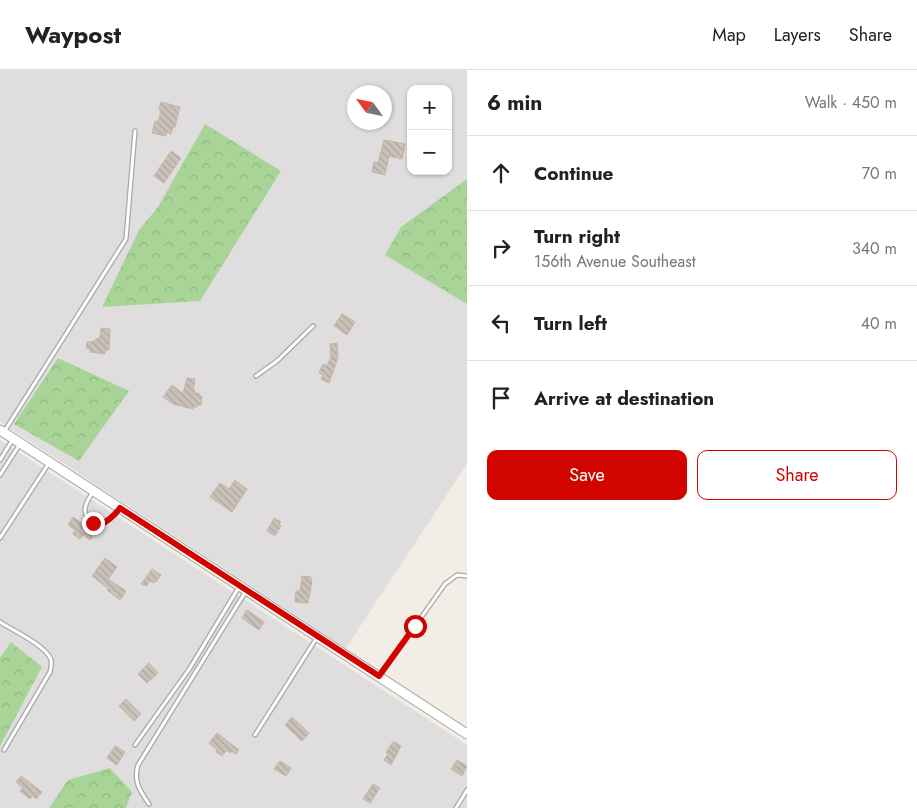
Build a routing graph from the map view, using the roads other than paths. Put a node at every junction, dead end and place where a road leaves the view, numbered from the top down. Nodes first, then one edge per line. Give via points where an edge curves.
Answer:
1 (136, 131) dead end
2 (313, 326) dead end
3 (256, 376) dead end
4 (2, 431) edge
5 (17, 441) junction
6 (0, 460) edge
7 (49, 462) junction
8 (0, 475) edge
9 (93, 491) junction
10 (120, 508) junction
11 (0, 538) edge
12 (467, 576) edge
13 (243, 589) junction
14 (0, 622) edge
15 (318, 636) junction
16 (379, 676) junction
17 (467, 734) edge
18 (255, 735) dead end
19 (134, 745) dead end
20 (4, 750) dead end
21 (467, 790) edge
22 (149, 804) dead end
23 (456, 808) edge

1 - 4 lane via 126,239
2 - 3 lane via 277,361
4 - 5 street
5 - 6 lane
5 - 7 street
5 - 8 lane
7 - 9 street
7 - 11 lane
9 - 10 street
9 - 10 lane via 84,507 93,523 103,524
10 - 13 street
12 - 16 lane via 457,575 444,584
13 - 15 street
13 - 19 lane
13 - 22 lane via 138,765 136,782
14 - 20 lane via 35,644 52,664
15 - 16 street
15 - 18 lane
16 - 17 street
21 - 23 lane

